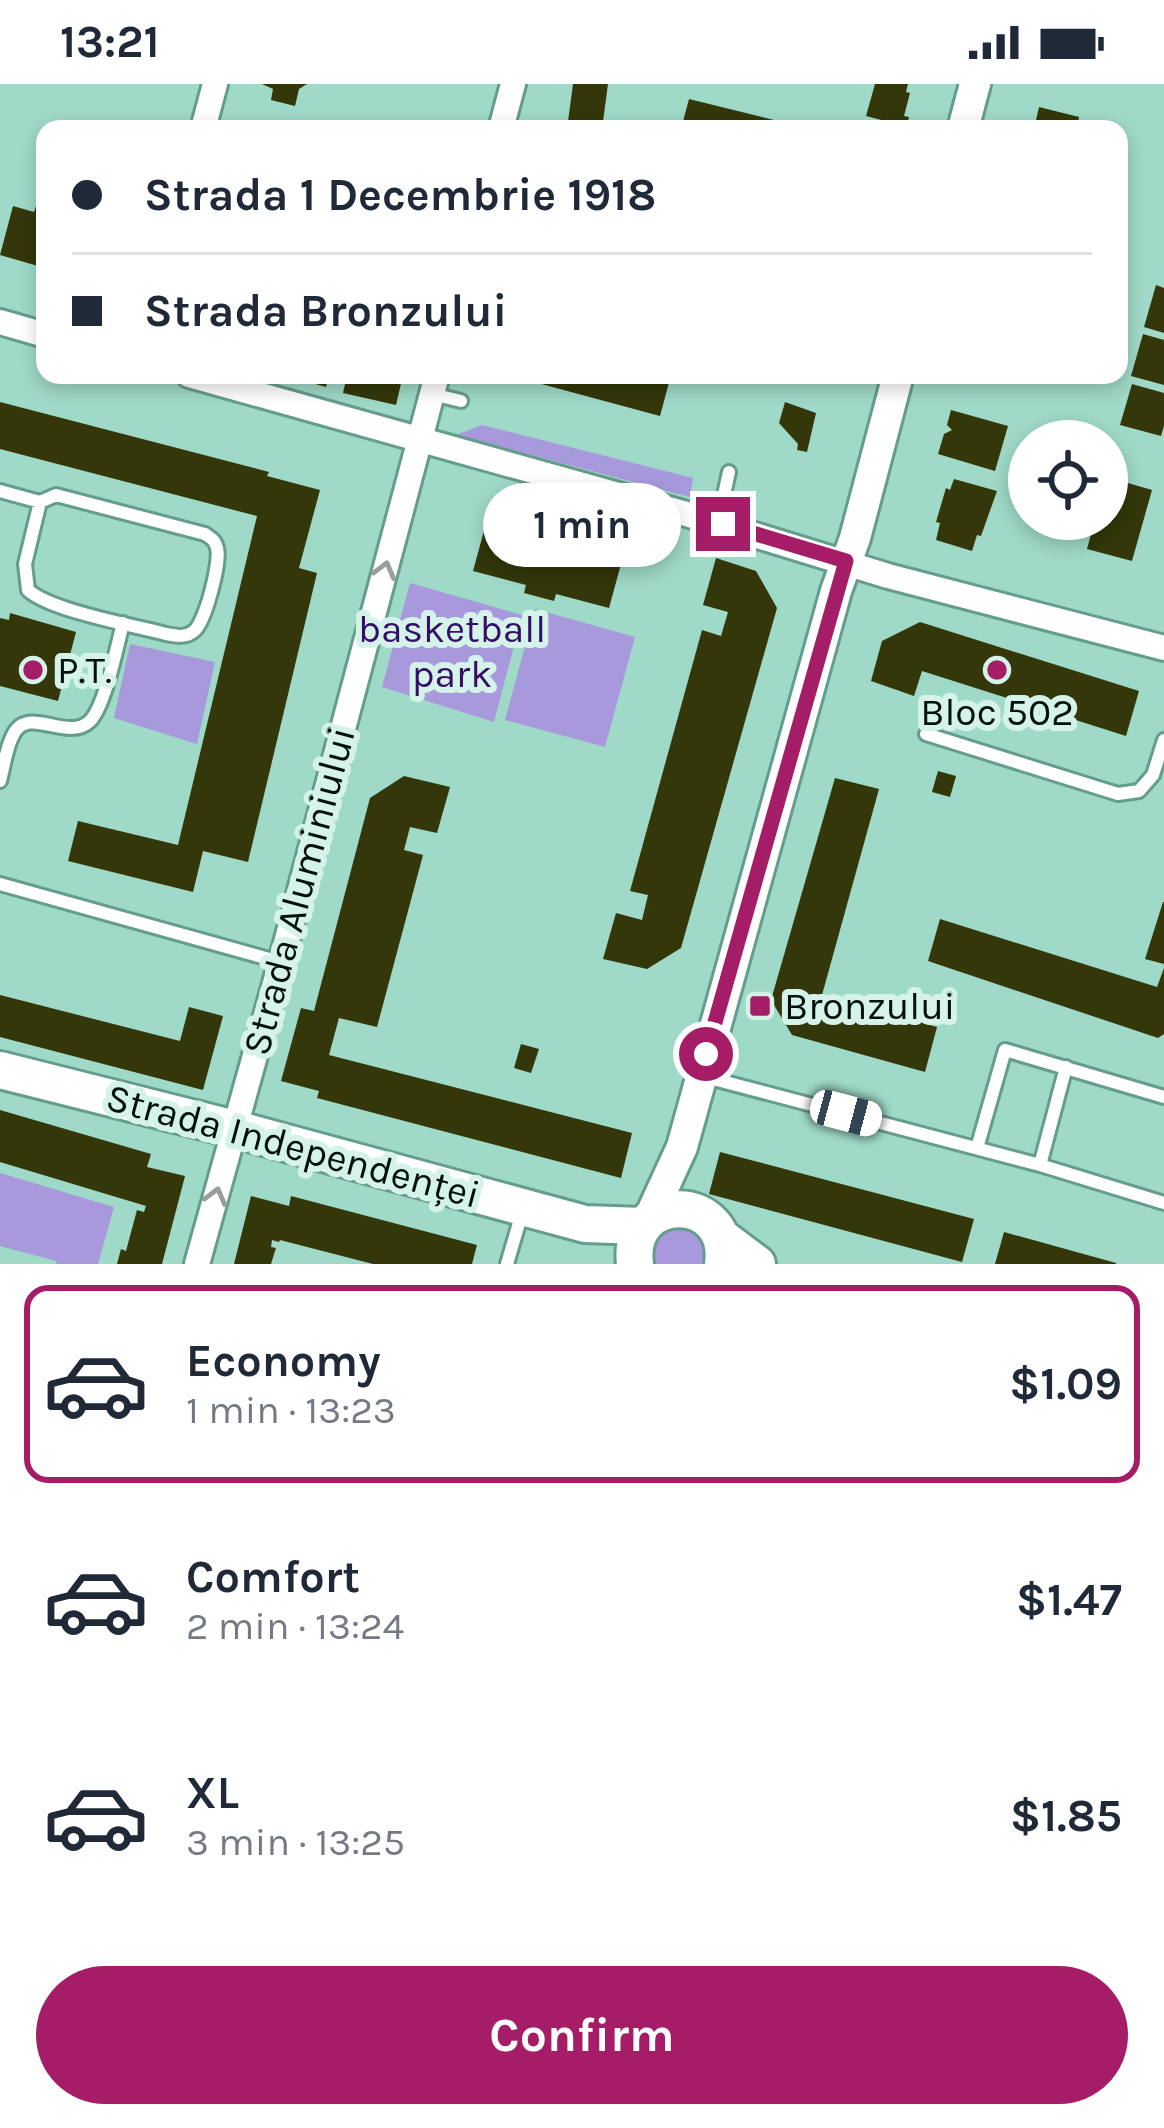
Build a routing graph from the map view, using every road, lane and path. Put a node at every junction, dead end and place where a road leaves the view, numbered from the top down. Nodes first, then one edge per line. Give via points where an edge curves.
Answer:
1 (215, 84) edge
2 (513, 84) edge
3 (975, 84) edge
4 (205, 120) edge
5 (503, 120) edge
6 (965, 120) edge
7 (0, 322) edge
8 (36, 332) edge
9 (222, 384) edge
10 (435, 384) edge
11 (896, 384) edge
12 (461, 401) dead end
13 (420, 438) junction
14 (729, 472) dead end
15 (0, 491) edge
16 (40, 502) junction
17 (683, 513) junction
18 (846, 561) junction
19 (124, 622) junction
20 (1164, 648) edge
21 (926, 734) dead end
22 (1164, 740) edge
23 (0, 781) edge
24 (0, 884) edge
25 (281, 962) junction
26 (1066, 1066) junction
27 (0, 1070) edge
28 (701, 1075) junction
29 (1164, 1097) edge
30 (236, 1129) junction
31 (682, 1147) junction
32 (977, 1148) junction
33 (1040, 1165) junction
34 (1164, 1203) edge
35 (524, 1207) junction
36 (716, 1239) edge
37 (640, 1243) edge
38 (197, 1264) edge
39 (507, 1264) edge
40 (757, 1264) edge

1 - 4 street
2 - 5 street
3 - 6 street
7 - 8 street
9 - 13 street
10 - 12 lane
10 - 13 street, Strada Aluminiului
11 - 18 street
13 - 17 street
25 -> 13 street, Strada Aluminiului
14 - 17 lane via 721,508
15 - 16 lane
16 - 19 lane via 28,590
16 - 19 lane via 56,495 205,534 218,547 198,628 182,637
17 - 18 street
18 - 20 street
18 - 28 street
19 - 23 lane via 91,720 70,729 22,724
21 - 22 lane via 1118,794 1139,791 1153,775
24 - 25 lane
25 - 30 street, Strada Aluminiului
26 - 29 lane
26 - 32 lane via 1005,1049
26 - 33 lane
27 - 30 main road, Strada Independenței
28 - 31 street
28 - 32 lane
30 - 35 main road, Strada Independenței
38 -> 30 street, Strada Aluminiului
31 - 36 street via 688,1183
31 - 37 street
32 - 33 lane
33 - 34 lane
35 - 37 main road, Strada Independenței
35 - 39 lane
36 - 37 main road via 678,1208 665,1210
36 - 40 main road

